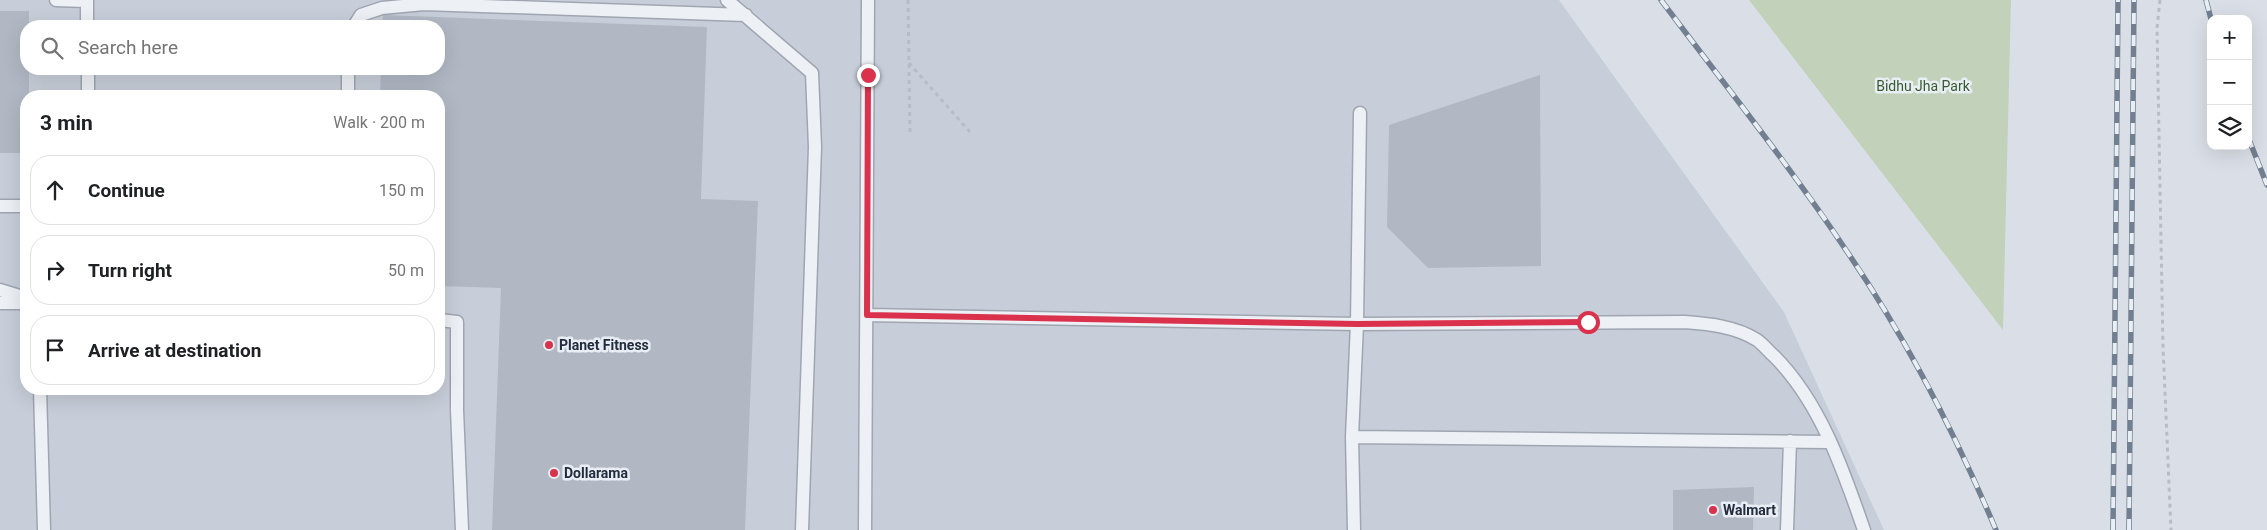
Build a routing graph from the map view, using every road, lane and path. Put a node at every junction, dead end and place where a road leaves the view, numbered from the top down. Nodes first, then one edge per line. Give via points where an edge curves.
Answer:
1 (56, 0) edge
2 (727, 0) edge
3 (868, 0) edge
4 (908, 0) edge
5 (2160, 0) edge
6 (86, 1) edge
7 (746, 15) junction
8 (87, 20) edge
9 (358, 20) edge
10 (909, 63) junction
11 (88, 75) edge
12 (348, 75) edge
13 (88, 90) edge
14 (348, 90) edge
15 (1360, 113) dead end
16 (910, 132) dead end
17 (971, 132) dead end
18 (0, 206) edge
19 (20, 206) edge
20 (0, 290) edge
21 (20, 296) edge
22 (0, 303) edge
23 (20, 303) edge
24 (867, 315) junction
25 (445, 321) edge
26 (1357, 324) junction
27 (40, 395) edge
28 (1352, 437) junction
29 (1790, 441) junction
30 (1829, 442) junction
31 (866, 528) edge
32 (44, 530) edge
33 (462, 530) edge
34 (802, 530) edge
35 (1354, 530) edge
36 (1787, 530) edge
37 (1864, 530) edge
38 (2170, 530) edge

1 - 6 lane
2 - 7 lane
3 - 24 lane
4 - 10 path
5 - 38 path via 2157,48
6 - 8 lane
7 - 9 lane via 424,4 382,8 361,15
7 - 34 lane via 812,73 815,147
10 - 16 path
10 - 17 path
11 - 13 lane
12 - 14 lane
15 - 26 lane
18 - 19 lane
20 - 21 lane
22 - 23 lane
24 - 26 lane
24 - 31 lane
25 - 33 lane via 457,322
26 - 28 lane
26 - 30 lane via 1684,322 1726,326 1758,340 1791,373 1817,414
27 - 32 lane
28 - 29 lane
28 - 35 lane
29 - 30 lane
29 - 36 lane
30 - 37 lane

